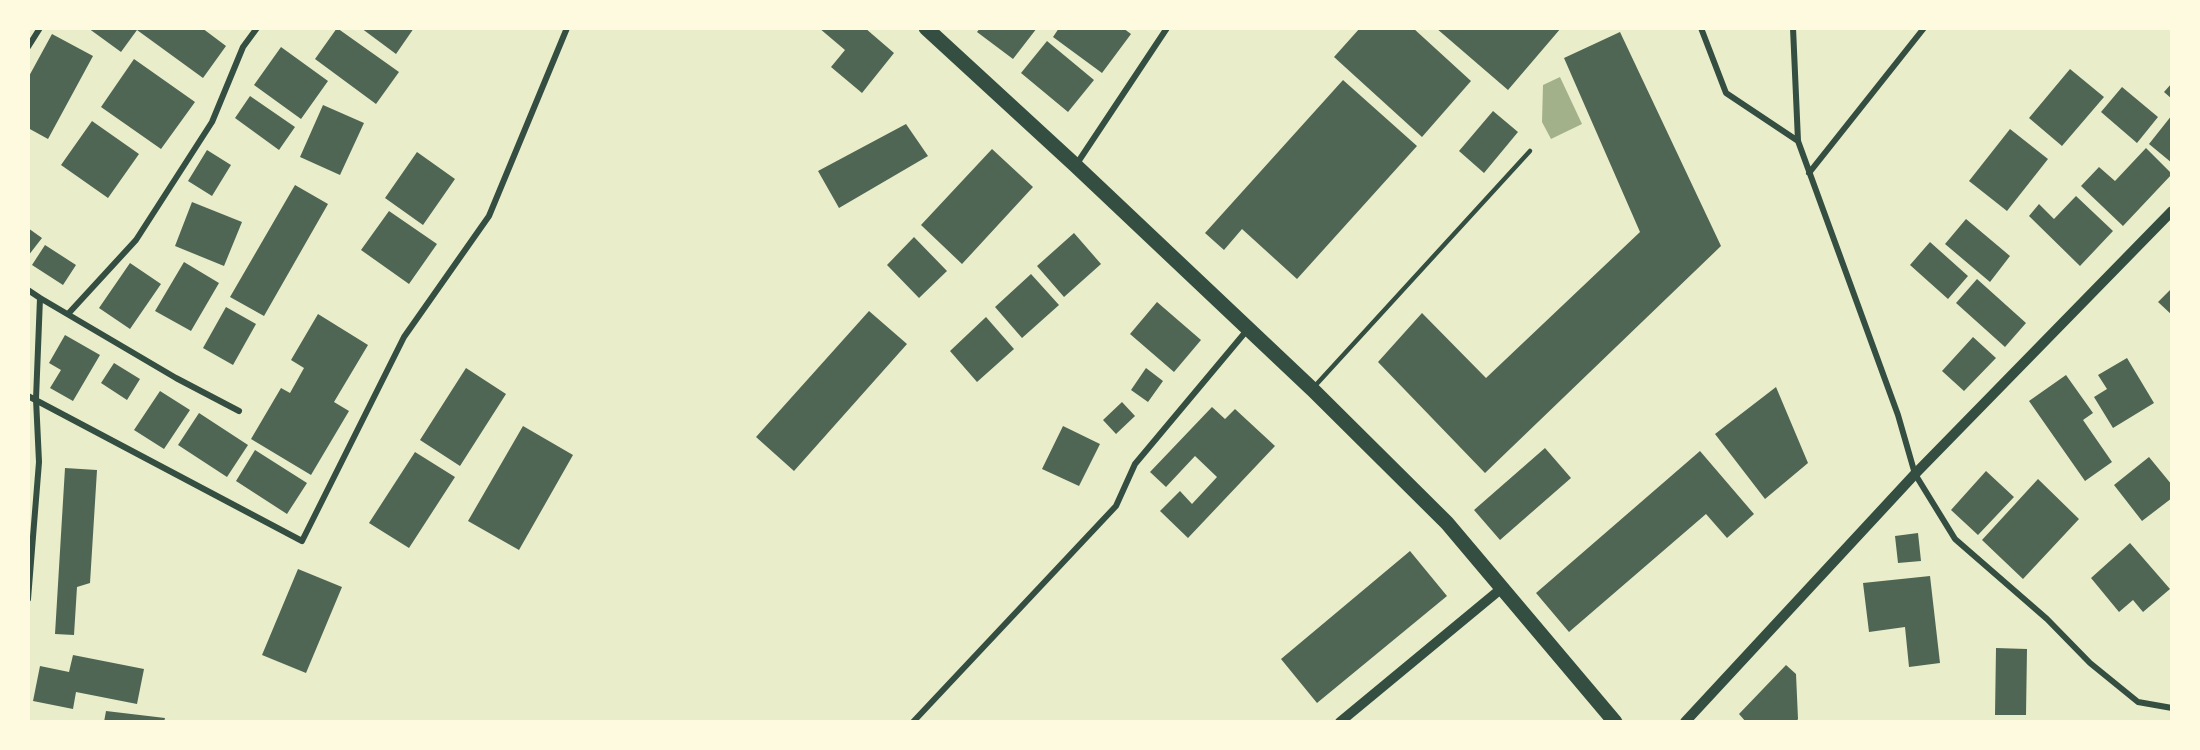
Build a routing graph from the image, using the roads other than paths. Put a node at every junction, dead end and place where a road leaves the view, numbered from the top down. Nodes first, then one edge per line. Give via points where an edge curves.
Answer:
1 (40, 28) edge
2 (257, 28) edge
3 (567, 28) edge
4 (926, 28) edge
5 (1167, 28) edge
6 (1701, 28) edge
7 (1793, 28) edge
8 (1924, 28) edge
9 (28, 47) edge
10 (1798, 141) junction
11 (1530, 151) dead end
12 (1075, 165) junction
13 (1809, 172) junction
14 (2172, 211) edge
15 (28, 290) edge
16 (40, 298) junction
17 (68, 314) junction
18 (1249, 328) junction
19 (1312, 389) junction
20 (28, 396) edge
21 (36, 399) junction
22 (239, 411) dead end
23 (1915, 474) junction
24 (1502, 588) junction
25 (28, 599) edge
26 (2172, 708) edge
27 (913, 722) edge
28 (1340, 722) edge
29 (1615, 722) edge
30 (1685, 722) edge

1 - 9 street
2 - 17 street via 243,47 212,122 136,240
3 - 21 street via 489,216 404,337 302,541
4 - 12 main road
5 - 12 street
6 - 10 street via 1726,93
7 - 10 street
8 - 13 street
10 - 13 street
11 - 19 lane
12 - 18 main road
13 - 23 street via 1898,415
14 - 23 street
15 - 16 street
16 - 17 street
16 - 21 street
17 - 22 street
18 - 19 main road
18 - 27 street via 1135,464 1116,506
19 - 24 main road via 1447,523
20 - 21 street
21 - 25 street via 39,462
23 - 26 street via 1955,539 2047,619 2090,663 2138,702
23 - 30 street
24 - 28 street
24 - 29 main road

